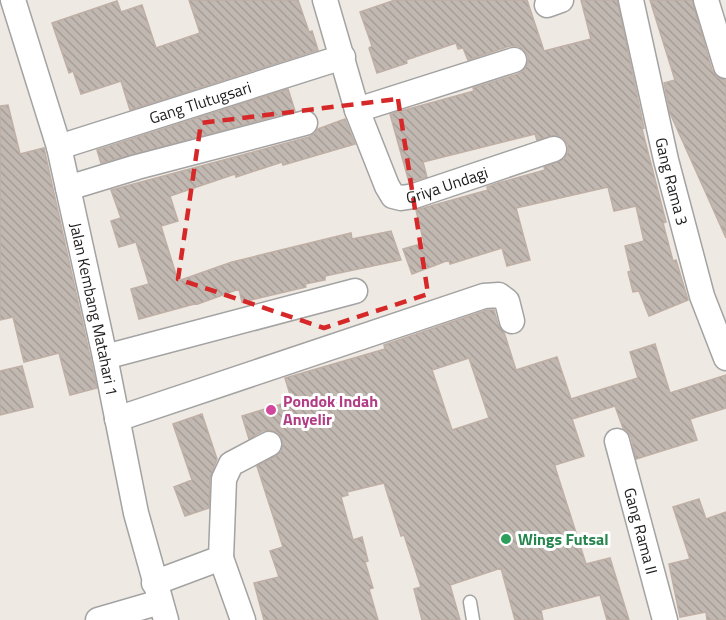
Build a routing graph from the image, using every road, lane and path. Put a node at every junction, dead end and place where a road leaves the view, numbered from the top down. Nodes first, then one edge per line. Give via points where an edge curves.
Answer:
1 (12, 0) edge
2 (325, 0) edge
3 (632, 0) edge
4 (706, 0) edge
5 (343, 57) junction
6 (514, 60) dead end
7 (726, 66) edge
8 (357, 110) junction
9 (305, 123) dead end
10 (59, 147) junction
11 (554, 149) dead end
12 (68, 188) junction
13 (355, 291) dead end
14 (512, 321) dead end
15 (105, 357) junction
16 (726, 358) edge
17 (117, 419) junction
18 (617, 441) dead end
19 (269, 444) dead end
20 (221, 558) junction
21 (160, 602) edge
22 (470, 602) dead end
23 (98, 620) edge
24 (243, 620) edge
25 (473, 620) edge
26 (665, 620) edge

1 - 10 street, Jalan Kembang Matahari 1
2 - 5 street, Griya Undagi
3 - 16 street, Gang Rama 3 via 672,182 702,296
4 - 7 street
5 - 8 street, Griya Undagi
5 - 10 street, Gang Tlutugsari
6 - 8 street
8 - 11 street, Griya Undagi via 387,186 393,196 401,198
9 - 12 street
10 - 12 street, Jalan Kembang Matahari 1
12 - 15 street, Jalan Kembang Matahari 1
13 - 15 street
14 - 17 street via 507,301 499,295 484,296
15 - 17 street, Jalan Kembang Matahari 1
17 - 21 street, Jalan Kembang Matahari 1 via 136,513
18 - 26 street, Gang Rama II
19 - 20 street via 231,464 224,480
20 - 21 street
20 - 24 street
21 - 23 street
22 - 25 lane

